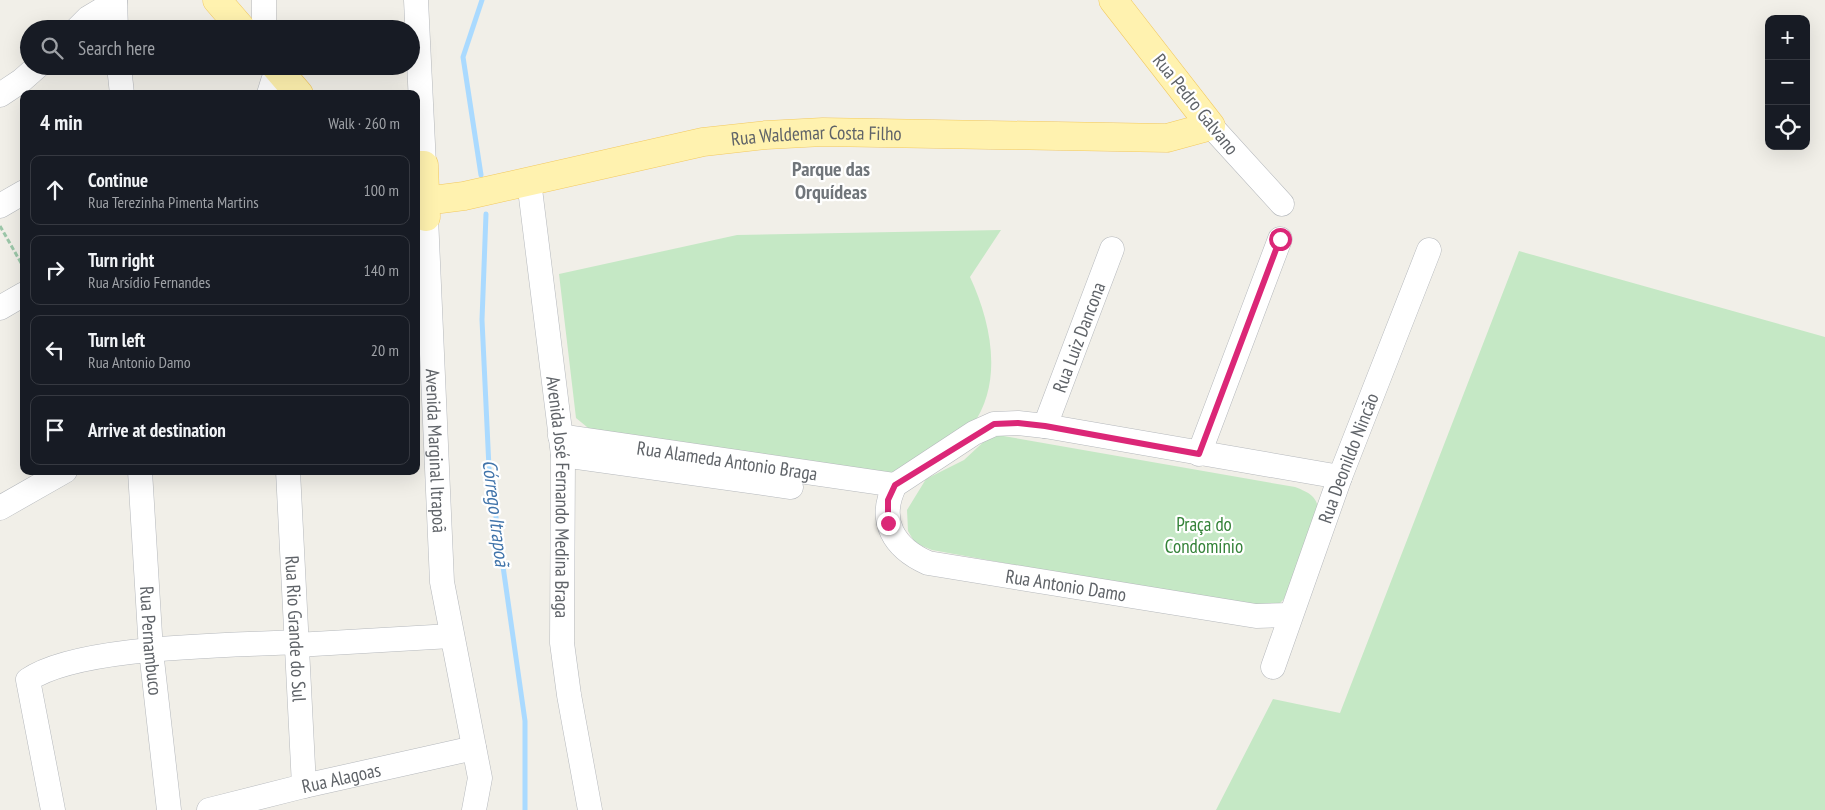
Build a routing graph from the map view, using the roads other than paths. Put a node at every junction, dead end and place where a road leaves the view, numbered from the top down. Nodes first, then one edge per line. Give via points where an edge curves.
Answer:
1 (217, 0) edge
2 (264, 0) edge
3 (416, 0) edge
4 (1112, 0) edge
5 (115, 1) edge
6 (86, 20) edge
7 (116, 20) edge
8 (234, 20) edge
9 (264, 20) edge
10 (416, 20) edge
11 (28, 75) edge
12 (120, 75) edge
13 (418, 75) edge
14 (275, 77) edge
15 (122, 90) edge
16 (293, 90) edge
17 (418, 90) edge
18 (0, 95) edge
19 (1212, 126) junction
20 (420, 165) edge
21 (529, 182) junction
22 (20, 194) edge
23 (1282, 204) dead end
24 (0, 206) edge
25 (422, 211) edge
26 (1280, 239) dead end
27 (1112, 249) dead end
28 (1429, 250) dead end
29 (20, 296) edge
30 (0, 308) edge
31 (425, 388) edge
32 (1045, 426) junction
33 (562, 445) junction
34 (1199, 454) junction
35 (58, 475) edge
36 (140, 475) edge
37 (288, 475) edge
38 (1340, 477) junction
39 (891, 494) junction
40 (0, 508) edge
41 (1290, 615) junction
42 (451, 636) junction
43 (296, 643) junction
44 (151, 651) junction
45 (1274, 667) dead end
46 (474, 748) junction
47 (304, 786) junction
48 (53, 810) edge
49 (169, 810) edge
50 (209, 810) edge
51 (474, 810) edge
52 (590, 810) edge

1 - 8 main road
2 - 9 street
3 - 10 street, Avenida Marginal Itrapoã
4 - 19 main road, Rua Pedro Galvano
5 - 6 street
5 - 7 street
11 - 18 street
12 - 15 street
13 - 17 street, Avenida Marginal Itrapoã
14 - 16 main road
19 - 21 main road, Rua Waldemar Costa Filho via 1167,138 823,132 766,135 703,142
19 - 23 street, Rua Pedro Galvano
20 - 25 main road, Avenida Marginal Itrapoã
21 - 25 main road, Rua Waldemar Costa Filho via 464,196
21 - 33 street, Avenida José Fernando Medina Braga
22 - 24 street
25 - 31 street, Avenida Marginal Itrapoã
26 - 34 street
27 - 32 street, Rua Luiz Dancona
28 - 38 street, Rua Deonildo Nincão
29 - 30 street
31 - 42 street, Avenida Marginal Itrapoã via 442,582
32 - 34 street
32 - 39 street via 994,424 974,434
33 - 39 street, Rua Alameda Antonio Braga
33 - 52 street, Avenida José Fernando Medina Braga via 562,643
34 - 38 street
35 - 40 street
36 - 44 street, Rua Pernambuco
37 - 43 street, Rua Rio Grande do Sul
38 - 41 street, Rua Deonildo Nincão
39 - 41 street, Rua Antonio Damo via 888,523 902,548 928,563 1256,616
41 - 45 street, Rua Deonildo Nincão
42 - 43 street
42 - 46 street, Avenida Marginal Itrapoã
43 - 44 street
43 - 47 street, Rua Rio Grande do Sul
44 - 48 street via 57,665 28,680
44 - 49 street, Rua Pernambuco
46 - 47 street, Rua Alagoas
46 - 51 street, Avenida Marginal Itrapoã via 480,778
47 - 50 street, Rua Alagoas

